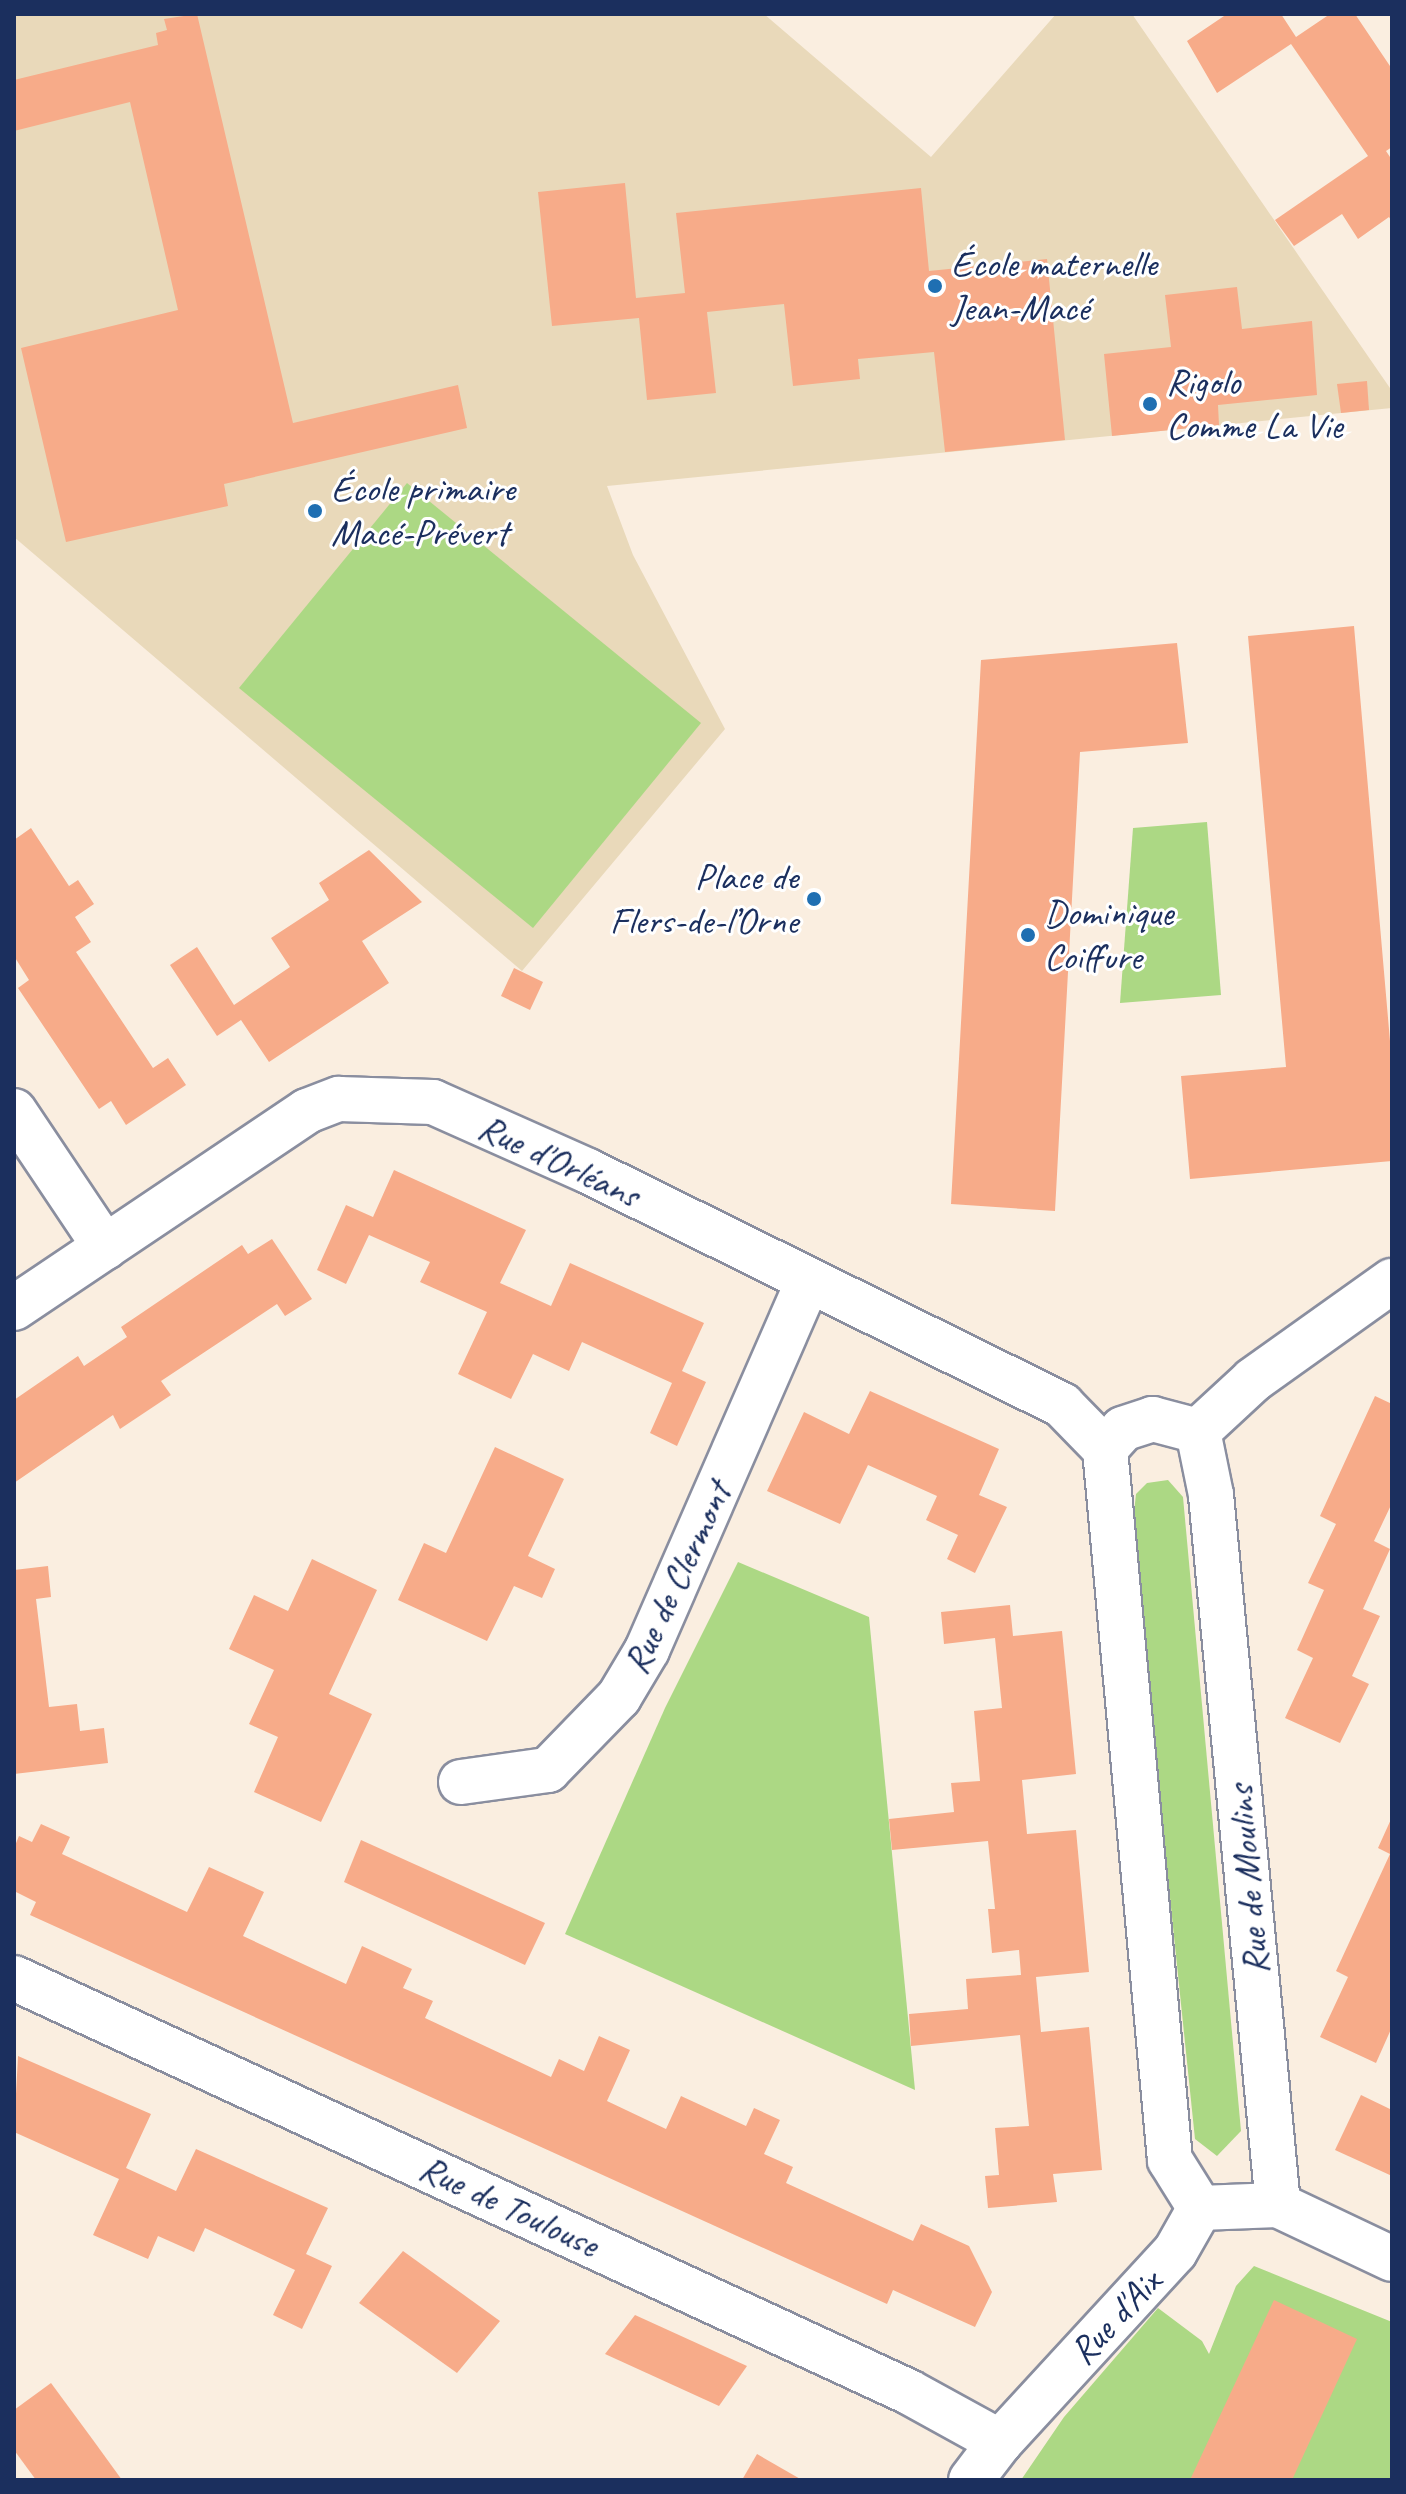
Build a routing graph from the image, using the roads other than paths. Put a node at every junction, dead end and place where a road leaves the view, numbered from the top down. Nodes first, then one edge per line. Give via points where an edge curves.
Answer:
1 (14, 1111) edge
2 (105, 1247) junction
3 (1392, 1281) edge
4 (807, 1283) junction
5 (14, 1308) edge
6 (1198, 1431) junction
7 (1105, 1449) junction
8 (461, 1782) dead end
9 (14, 1978) edge
10 (1278, 2205) junction
11 (1200, 2208) junction
12 (1392, 2259) edge
13 (1000, 2442) junction
14 (971, 2480) edge

1 - 2 street
2 - 4 street, Rue d'Orléans via 307,1111 339,1099 433,1102 588,1171
2 - 5 street, Rue d'Orléans
3 - 6 street via 1253,1380
4 - 7 street, Rue d'Orléans via 906,1325 1062,1405
4 - 8 street, Rue de Clermont via 647,1650 619,1697 548,1770
6 - 7 street via 1153,1419 1123,1429
6 - 10 street, Rue de Moulins via 1211,1495
7 - 11 street via 1170,2160
9 - 13 street, Rue de Toulouse via 909,2392
10 - 11 street
10 - 12 street
11 - 13 street, Rue d'Aix via 1175,2252
13 - 14 street, Rue d'Aix

